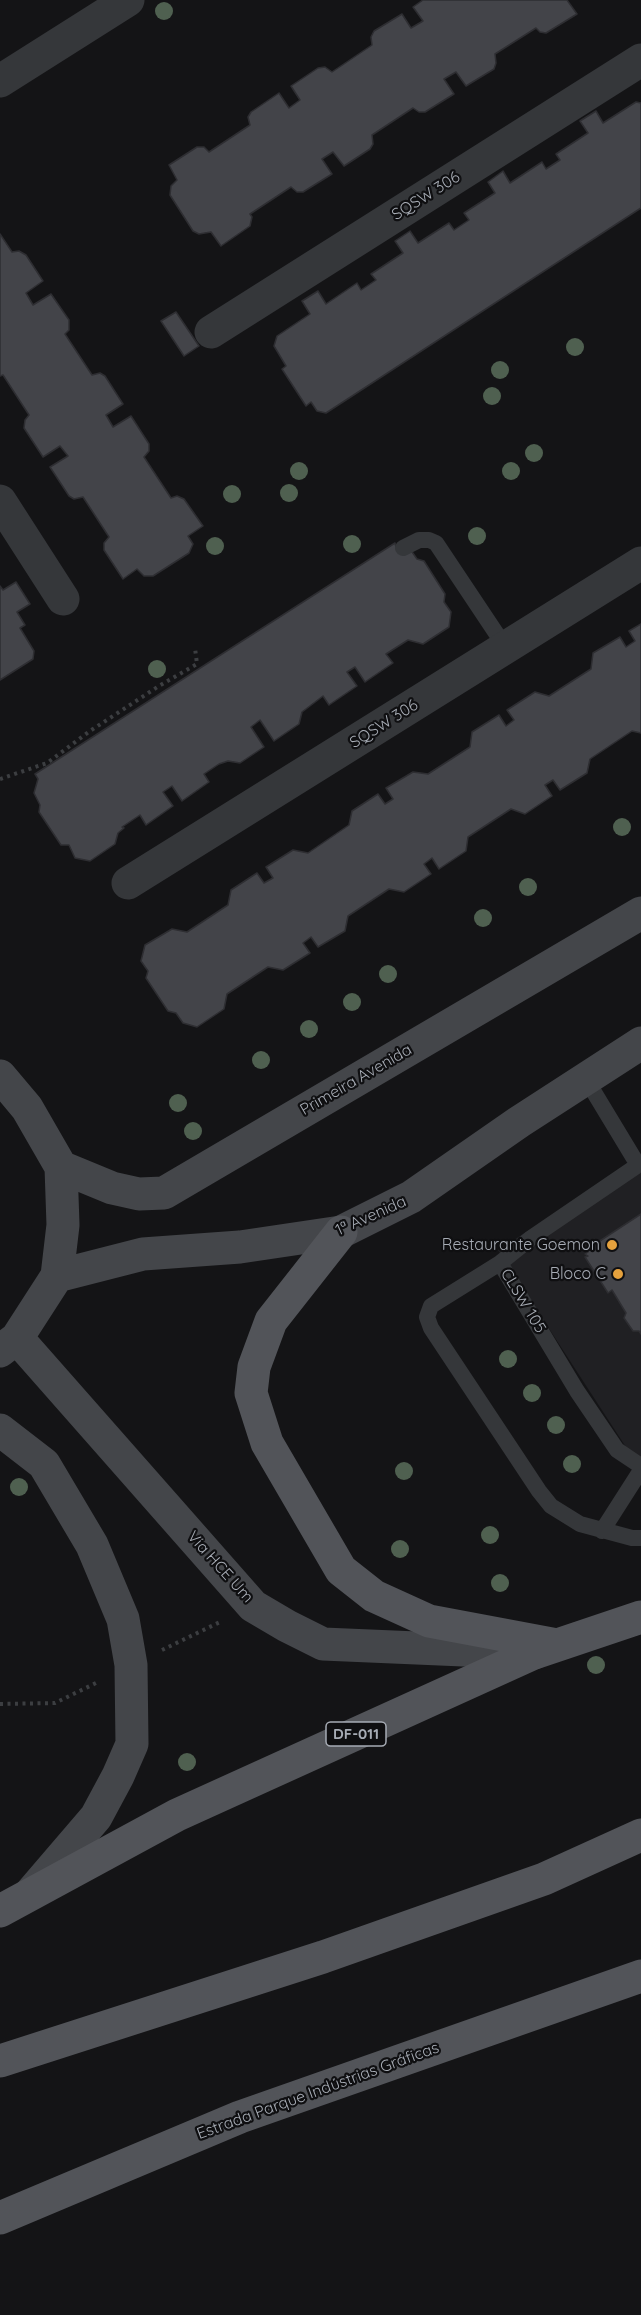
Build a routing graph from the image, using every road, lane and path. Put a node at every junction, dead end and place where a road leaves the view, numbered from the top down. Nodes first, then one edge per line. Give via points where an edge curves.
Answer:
1 (128, 0) edge
2 (641, 60) edge
3 (0, 81) edge
4 (211, 332) dead end
5 (0, 501) edge
6 (403, 548) dead end
7 (641, 563) edge
8 (63, 599) dead end
9 (195, 648) dead end
10 (506, 648) junction
11 (0, 778) edge
12 (128, 883) dead end
13 (641, 913) edge
14 (641, 1043) edge
15 (0, 1076) edge
16 (586, 1079) junction
17 (639, 1164) edge
18 (61, 1167) junction
19 (341, 1232) junction
20 (501, 1263) junction
21 (57, 1276) junction
22 (9, 1345) edge
23 (0, 1430) edge
24 (641, 1466) edge
25 (641, 1470) edge
26 (602, 1531) junction
27 (641, 1538) edge
28 (641, 1617) edge
29 (546, 1649) junction
30 (641, 1835) edge
31 (28, 1896) junction
32 (0, 1911) edge
33 (641, 1976) edge
34 (0, 2061) edge
35 (0, 2218) edge

1 - 3 street
2 - 4 street, SQSW 306
5 - 8 street
6 - 10 lane via 419,540 436,543
7 - 10 street, SQSW 306
9 - 11 path via 197,664 90,731 47,763
10 - 12 street, SQSW 306
13 - 18 main road, Primeira Avenida via 164,1193 139,1194 112,1188
14 - 16 main road, 1ª Avenida
15 - 18 main road, Via HCE Um via 27,1108
16 - 17 lane, CLSW 105
16 - 19 main road, 1ª Avenida via 411,1197
17 - 20 lane, CLSW 105
18 - 21 main road, Via HCE Um via 63,1225
19 - 21 main road, 1ª Avenida via 240,1247 143,1254
19 - 29 main road via 271,1321 254,1367 251,1393 267,1443 341,1570 374,1596 429,1621
20 - 24 lane, CLSW 105 via 577,1391 617,1449
20 - 26 lane via 431,1306 427,1317 431,1328 551,1506 579,1524
21 - 22 main road, Via HCE Um
22 - 29 main road, Via HCE Um via 253,1606 287,1626 324,1644
23 - 31 main road via 44,1464 92,1545 123,1619 131,1665 132,1744 118,1776 96,1817
25 - 26 lane
26 - 27 lane
28 - 29 main road, DF-011
29 - 31 main road, DF-011 via 177,1815
30 - 34 main road via 544,1879 323,1957
31 - 32 main road, DF-011
33 - 35 main road, Estrada Parque Indústrias Gráficas via 240,2117

